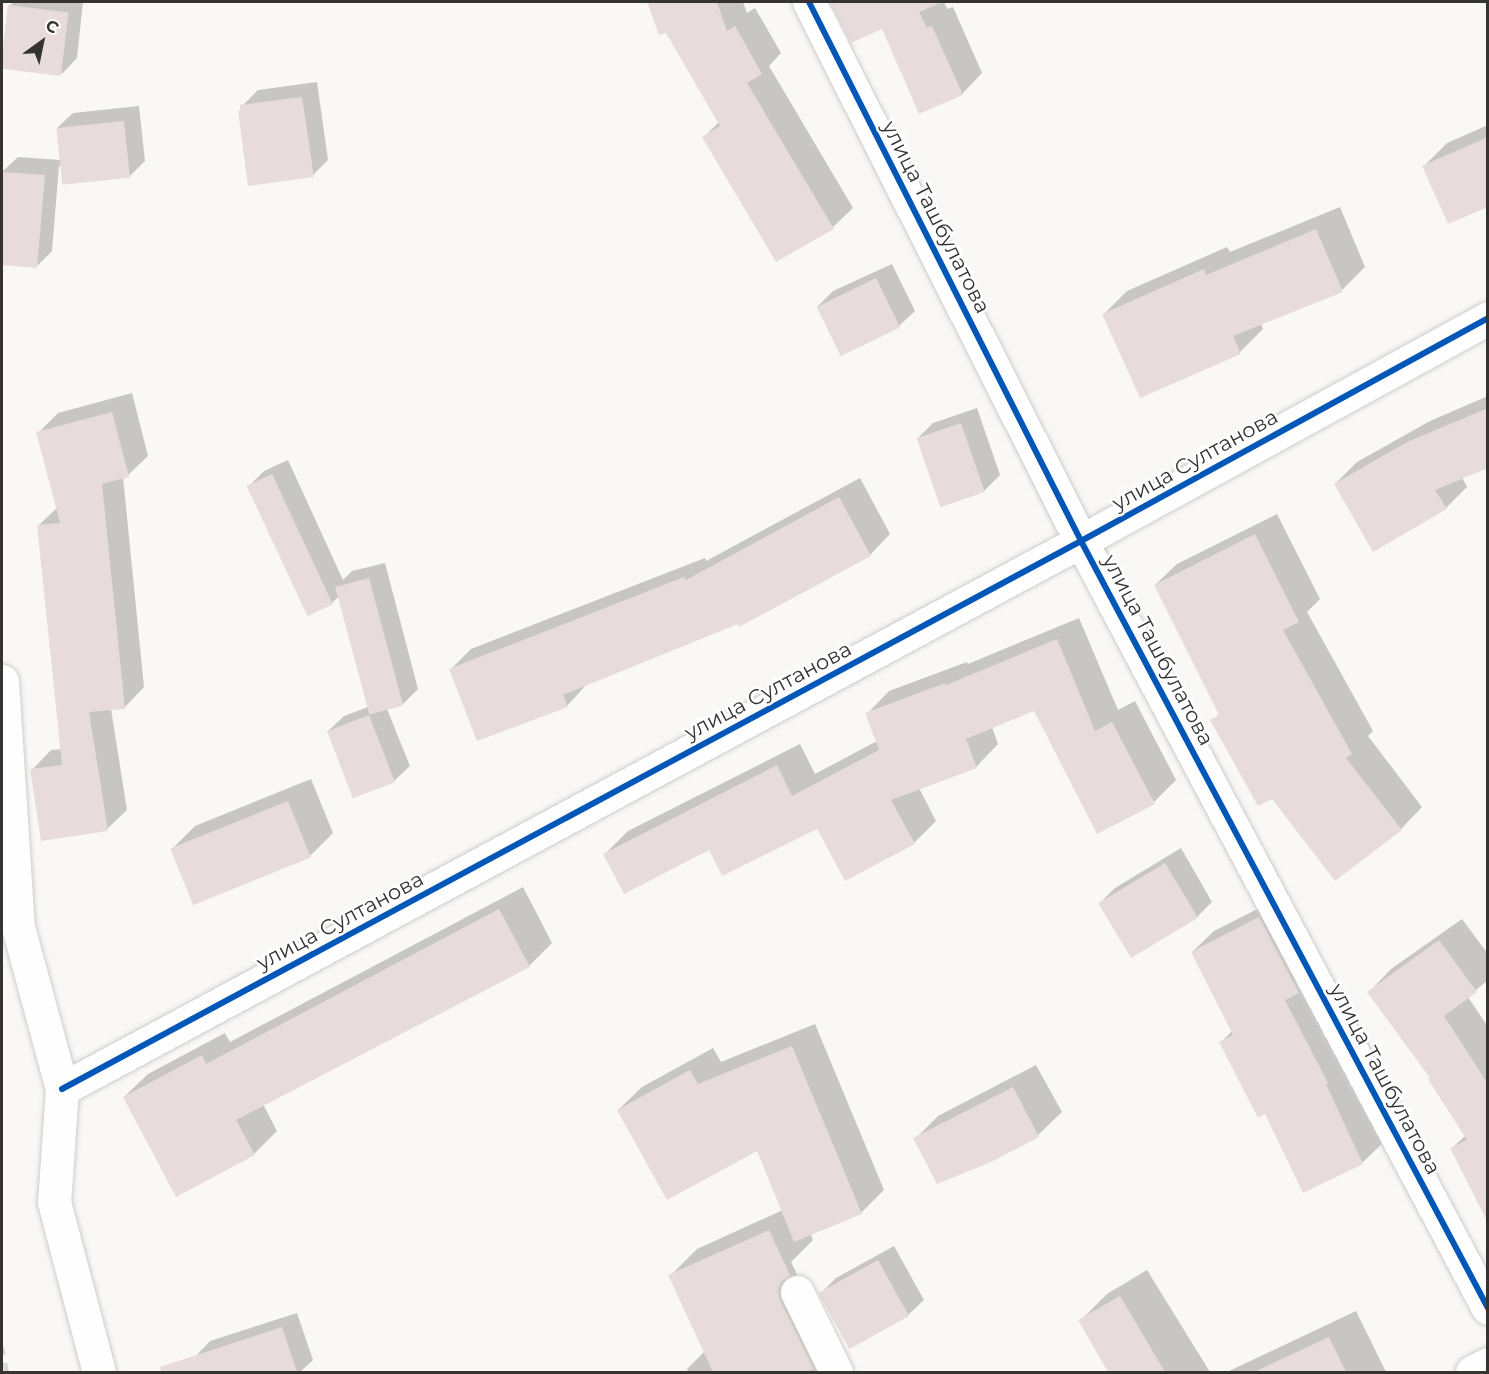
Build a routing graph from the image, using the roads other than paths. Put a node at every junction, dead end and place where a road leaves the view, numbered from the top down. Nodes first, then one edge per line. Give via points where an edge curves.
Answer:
1 (809, 2) edge
2 (1488, 318) edge
3 (1082, 541) junction
4 (2, 681) edge
5 (62, 1089) junction
6 (797, 1292) dead end
7 (1488, 1308) edge
8 (1488, 1364) edge
9 (99, 1372) edge
10 (836, 1372) edge
11 (1472, 1372) edge

1 - 3 street, улица Ташбулатова
2 - 3 street, улица Султанова
3 - 5 street, улица Султанова
3 - 7 street, улица Ташбулатова
4 - 5 street via 18,927
5 - 9 street via 54,1202
6 - 10 street
8 - 11 street

